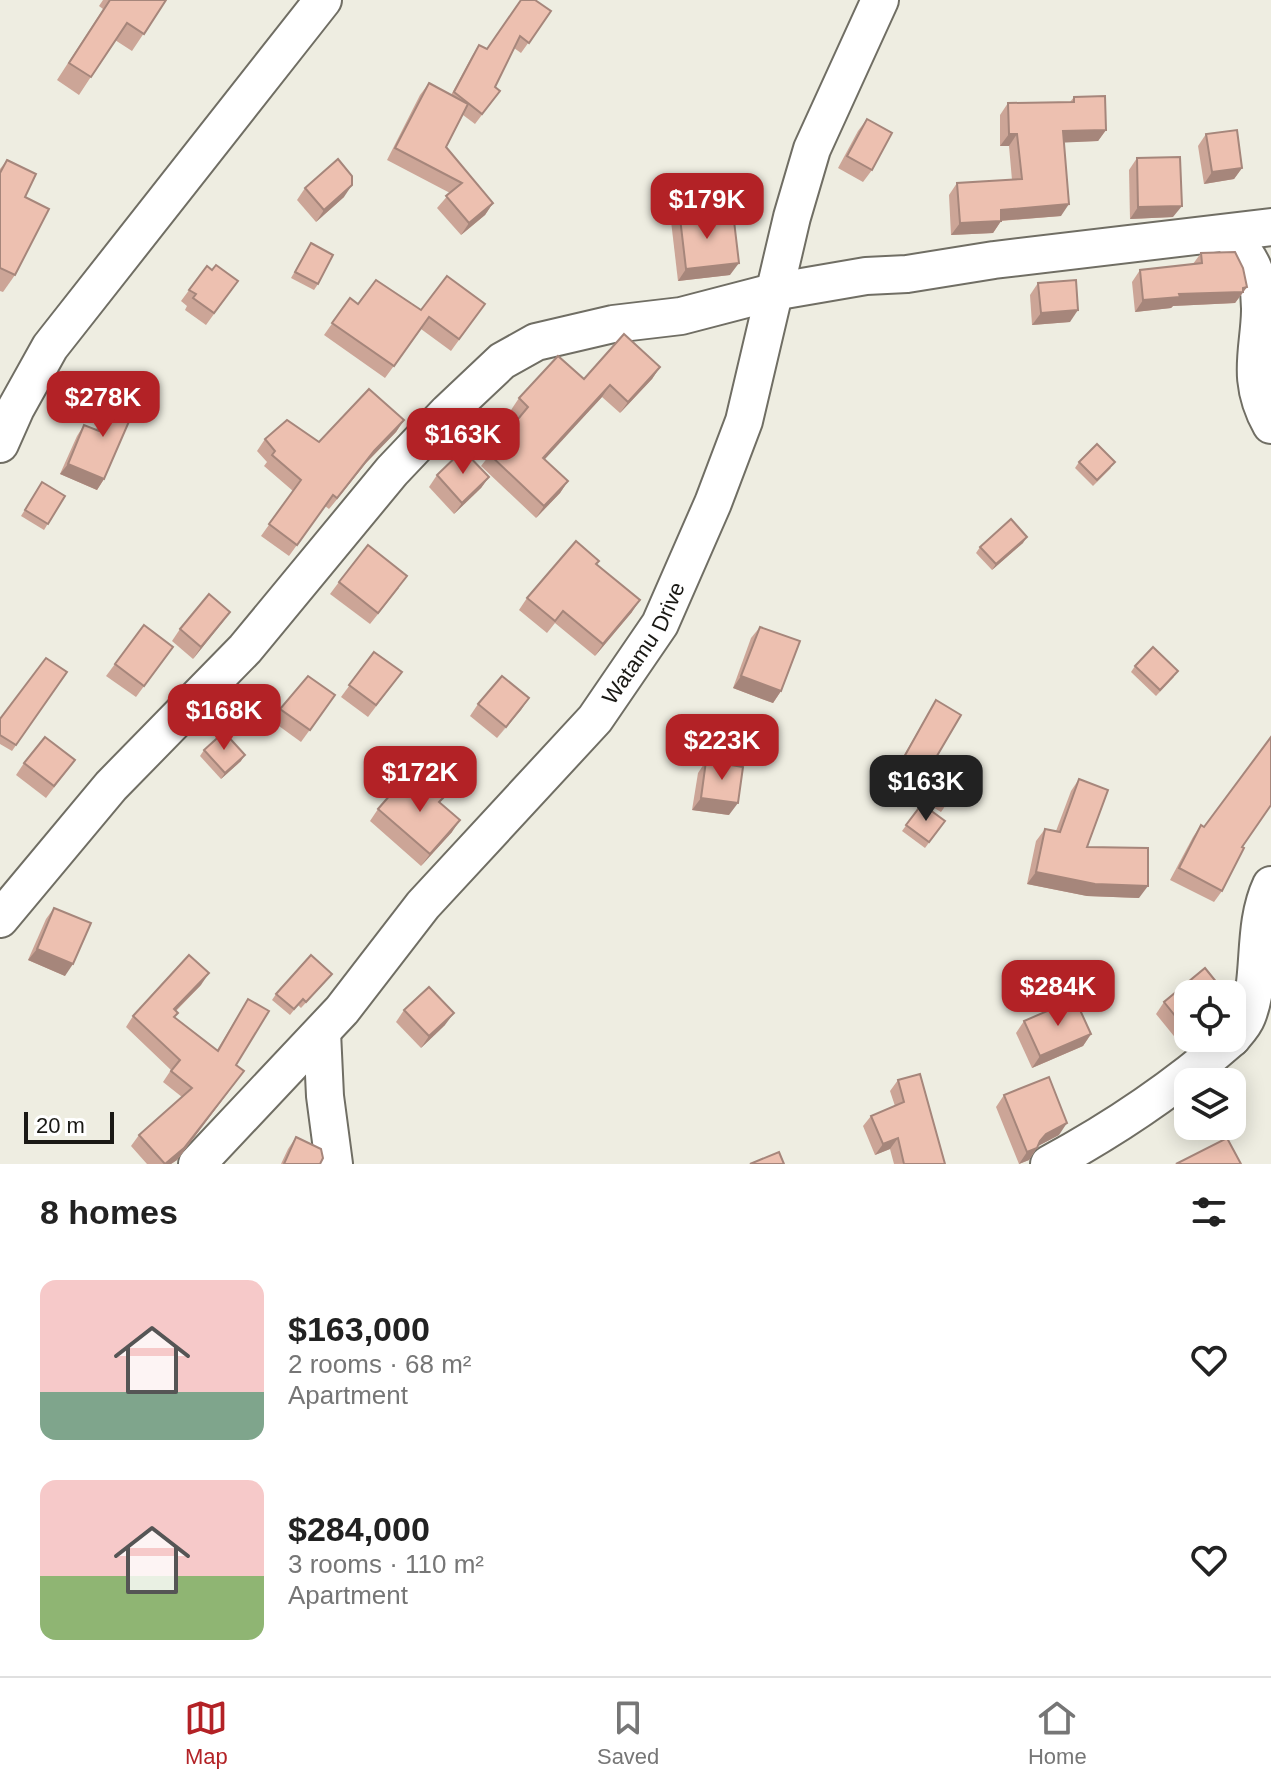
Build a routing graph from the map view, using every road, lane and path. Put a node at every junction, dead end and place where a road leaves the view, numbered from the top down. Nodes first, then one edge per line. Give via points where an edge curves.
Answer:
1 (323, 0) edge
2 (880, 0) edge
3 (1271, 227) edge
4 (1228, 233) junction
5 (773, 292) junction
6 (8, 415) edge
7 (1271, 425) edge
8 (0, 444) edge
9 (1271, 885) edge
10 (0, 919) edge
11 (1246, 1021) edge
12 (322, 1032) junction
13 (1216, 1052) edge
14 (197, 1164) edge
15 (334, 1164) edge
16 (1049, 1164) edge

1 - 6 street via 50,347
2 - 5 street, Watamu Drive via 812,149
3 - 4 street
4 - 5 street
4 - 7 street via 1257,281 1254,376
5 - 10 street via 681,316 536,342 502,361 392,471 245,649 111,786
5 - 12 street, Watamu Drive via 744,421 660,624 595,719 432,894
6 - 8 street
9 - 11 street via 1260,921
12 - 14 street, Watamu Drive
12 - 15 street
13 - 16 street

